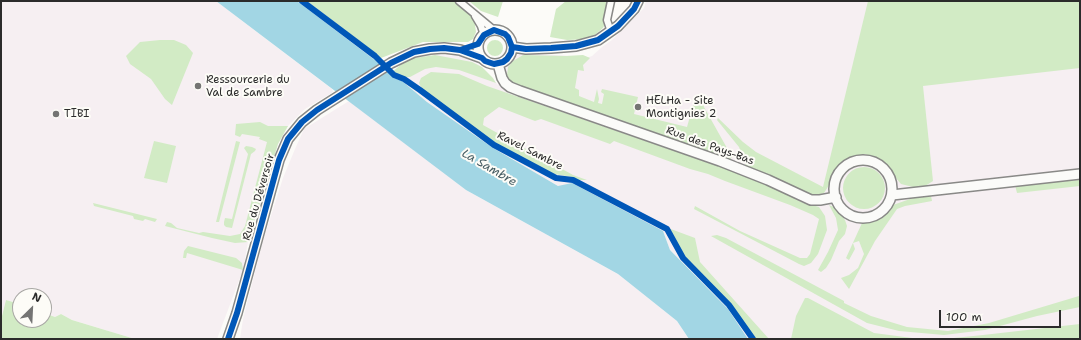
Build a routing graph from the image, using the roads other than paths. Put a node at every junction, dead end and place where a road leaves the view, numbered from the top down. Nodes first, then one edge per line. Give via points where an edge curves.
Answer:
1 (459, 1) edge
2 (611, 1) edge
3 (638, 1) edge
4 (473, 13) junction
5 (494, 30) junction
6 (611, 32) junction
7 (484, 35) junction
8 (478, 44) junction
9 (512, 47) junction
10 (460, 50) junction
11 (482, 58) junction
12 (498, 64) junction
13 (1080, 174) edge
14 (892, 195) junction
15 (836, 197) junction
16 (228, 339) edge

1 - 4 street
2 - 6 street via 607,20
3 - 6 street via 634,9
4 - 5 street
4 - 7 street
5 - 7 street
5 - 9 street via 505,34
6 - 9 street via 598,40 576,46 526,49
7 - 8 street
8 - 10 street, Rue du Déversoir
8 - 11 street
9 - 12 street via 507,59
10 - 11 street, Rue du Déversoir
10 - 16 street, Rue du Déversoir via 430,48 414,52 317,110 302,122 288,139 279,160
11 - 12 street via 489,63
12 - 15 street, Rue des Pays-Bas via 505,83 520,91 720,161 811,200
13 - 14 street
14 - 15 street via 882,211 866,218 848,213 840,206
14 - 15 street via 889,176 884,169 876,163 857,161 841,170 834,188

